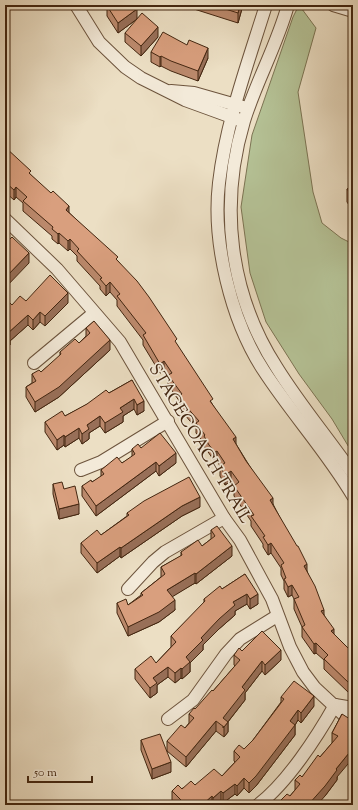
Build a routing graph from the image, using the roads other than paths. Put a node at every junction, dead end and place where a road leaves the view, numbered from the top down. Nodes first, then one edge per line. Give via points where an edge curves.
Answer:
1 (76, 5) edge
2 (266, 5) edge
3 (288, 5) edge
4 (333, 5) edge
5 (353, 11) edge
6 (170, 91) junction
7 (235, 104) junction
8 (249, 108) junction
9 (232, 117) junction
10 (244, 121) junction
11 (7, 226) edge
12 (94, 313) junction
13 (34, 363) dead end
14 (168, 421) junction
15 (81, 470) dead end
16 (353, 474) edge
17 (353, 496) edge
18 (224, 518) junction
19 (128, 589) dead end
20 (277, 616) junction
21 (335, 705) junction
22 (353, 708) edge
23 (353, 718) edge
24 (168, 719) dead end
25 (258, 805) edge

1 - 6 street via 93,34 114,58 141,78
2 - 7 street
3 - 8 street via 281,30
4 - 5 street
6 - 7 street via 185,91
6 - 9 street via 185,100
7 - 8 street
7 - 9 street
8 - 10 street
9 - 10 street
9 - 17 street via 221,169 217,206 226,279 234,308 243,333 263,370
10 - 16 street via 234,162 230,202 232,247 243,297 253,323 277,368
11 - 12 street, STAGECOACH TRAIL via 56,269
12 - 13 street
12 - 14 street, STAGECOACH TRAIL via 127,353
14 - 15 street via 101,462
14 - 18 street, STAGECOACH TRAIL
18 - 19 street via 165,552
18 - 20 street, STAGECOACH TRAIL via 240,540
20 - 21 street, STAGECOACH TRAIL via 303,672
20 - 24 street via 240,639 192,700
21 - 22 street
21 - 23 street, STAGECOACH TRAIL via 343,714
21 - 25 street via 290,771

